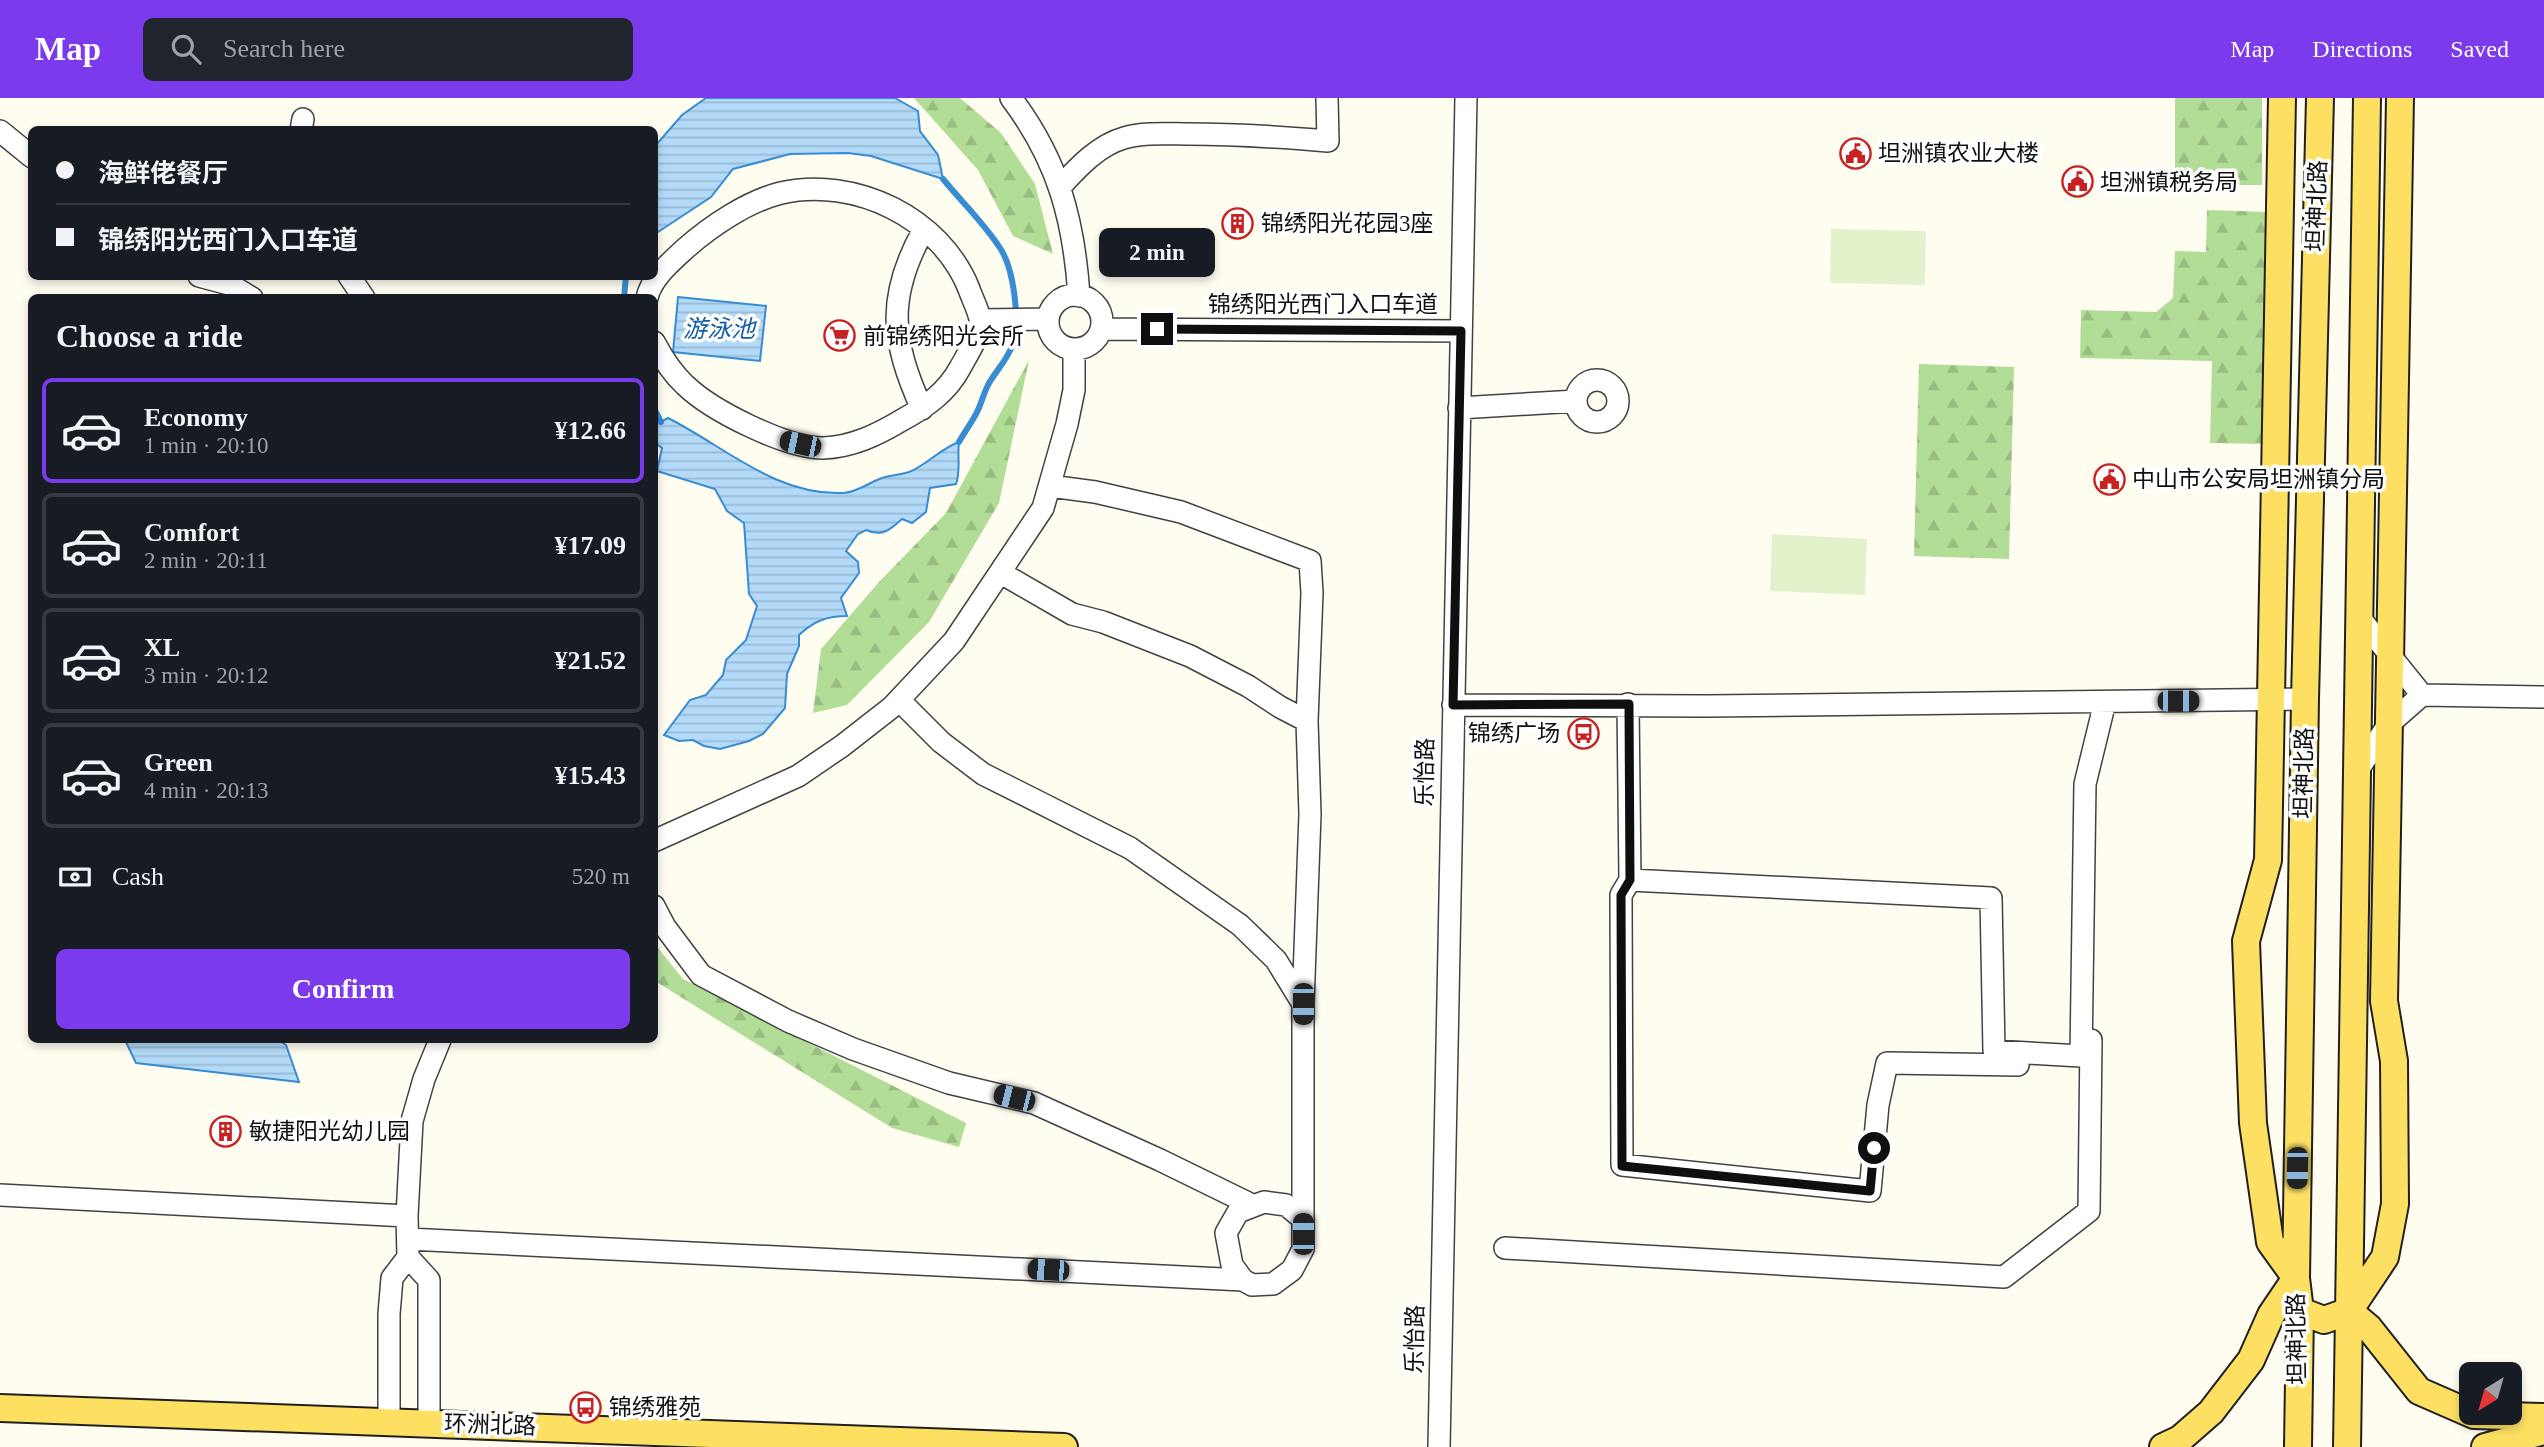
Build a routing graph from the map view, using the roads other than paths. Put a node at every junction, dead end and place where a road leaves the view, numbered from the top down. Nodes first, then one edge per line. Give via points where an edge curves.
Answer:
1 (1011, 98) edge
2 (1327, 98) edge
3 (1466, 98) edge
4 (2281, 98) edge
5 (2320, 98) edge
6 (2367, 98) edge
7 (2400, 98) edge
8 (0, 131) edge
9 (28, 154) edge
10 (1061, 186) junction
11 (923, 229) junction
12 (658, 276) edge
13 (218, 280) edge
14 (245, 294) edge
15 (1079, 296) junction
16 (1048, 319) junction
17 (980, 320) junction
18 (1102, 329) junction
19 (1461, 331) junction
20 (658, 348) edge
21 (1074, 350) junction
22 (1576, 401) dead end
23 (1459, 408) junction
24 (922, 409) junction
25 (1050, 485) junction
26 (1001, 573) junction
27 (2360, 618) junction
28 (2389, 656) junction
29 (2421, 695) junction
30 (2544, 698) edge
31 (2305, 699) junction
32 (899, 700) junction
33 (2271, 701) junction
34 (2105, 702) junction
35 (1629, 704) junction
36 (1453, 705) junction
37 (1307, 721) junction
38 (2388, 725) junction
39 (2358, 770) junction
40 (2087, 778) junction
41 (658, 839) edge
42 (1630, 880) junction
43 (658, 914) edge
44 (1303, 1004) junction
45 (439, 1043) edge
46 (2081, 1061) junction
47 (0, 1195) edge
48 (1252, 1205) junction
49 (407, 1216) junction
50 (1303, 1219) junction
51 (2082, 1226) junction
52 (408, 1248) junction
53 (1505, 1248) dead end
54 (2295, 1278) junction
55 (1243, 1280) junction
56 (2300, 1311) junction
57 (2349, 1311) junction
58 (0, 1408) edge
59 (2544, 1417) edge
60 (389, 1421) junction
61 (429, 1422) junction
62 (2544, 1431) edge
63 (851, 1443) edge
64 (1064, 1447) edge
65 (1439, 1447) edge
66 (2163, 1447) edge
67 (2298, 1447) edge
68 (2347, 1447) edge
69 (2485, 1447) edge

1 - 10 street
2 - 10 street via 1328,141 1235,134 1125,138 1102,148
3 - 19 street, 乐怡路
4 - 33 main road
5 - 31 main road, 坦神北路
6 - 27 main road, 坦神北路
7 - 28 main road
8 - 9 street
10 - 15 street via 1072,231
11 - 12 street via 887,204 837,191 783,192 715,225
11 - 17 street via 963,275
11 - 24 street via 900,283 896,324 909,380
13 - 14 street
15 - 16 street via 1062,298
15 - 18 street via 1100,311
16 - 17 street
16 - 21 street via 1057,343
17 - 24 street via 958,372
18 - 19 street, 锦绣阳光西门入口车道
18 - 21 street via 1092,344
19 - 23 street, 乐怡路
20 - 24 street via 684,384 725,412 781,440 820,448 859,442
21 - 25 street via 1074,390
22 - 23 street
23 - 36 street, 乐怡路
25 - 26 street via 1044,508
25 - 37 street via 1181,512 1310,561
26 - 32 street via 954,641
26 - 37 street via 1072,614 1191,656
27 - 28 street
27 - 39 main road, 坦神北路
28 - 29 street
28 - 38 main road
29 - 30 street
29 - 38 street
31 - 33 street
31 - 54 main road, 坦神北路
32 - 41 street via 798,776
32 - 44 street via 941,742 983,774 1130,848 1240,925 1276,960
33 - 34 street
33 - 54 main road via 2268,860 2246,941 2253,1123 2270,1242
34 - 35 street
34 - 40 street
35 - 36 street
35 - 42 street
36 - 65 street, 乐怡路
37 - 44 street via 1310,814
38 - 39 street
38 - 57 main road via 2384,1001 2394,1061 2395,1204 2385,1257
39 - 57 main road, 坦神北路
40 - 46 street
40 - 51 street via 2091,794 2091,1074 2089,1211
42 - 46 street via 1991,898 1994,1051
42 - 46 street via 1621,895 1622,1166 1870,1191 1887,1063
43 - 48 street via 701,975 778,1016 949,1083 1034,1103
44 - 50 street
45 - 49 street via 412,1121
46 - 51 street
47 - 49 street
48 - 50 street via 1286,1205
48 - 55 street via 1238,1212 1226,1233 1232,1265
49 - 52 street
50 - 55 street via 1303,1249 1293,1270 1273,1284 1252,1285
51 - 53 street via 2004,1277
52 - 55 street
52 - 60 street via 392,1278
52 - 61 street via 429,1280
54 - 56 main road, 坦神北路
54 - 66 main road via 2271,1315 2251,1360 2211,1412 2180,1439
56 - 57 main road via 2324,1320
56 - 67 main road, 坦神北路
57 - 59 main road via 2369,1328 2419,1391 2474,1415
57 - 68 main road, 坦神北路
58 - 60 main road, 环洲北路
60 - 61 main road, 环洲北路
61 - 63 main road, 环洲北路
62 - 69 main road
63 - 64 main road, 环洲北路

